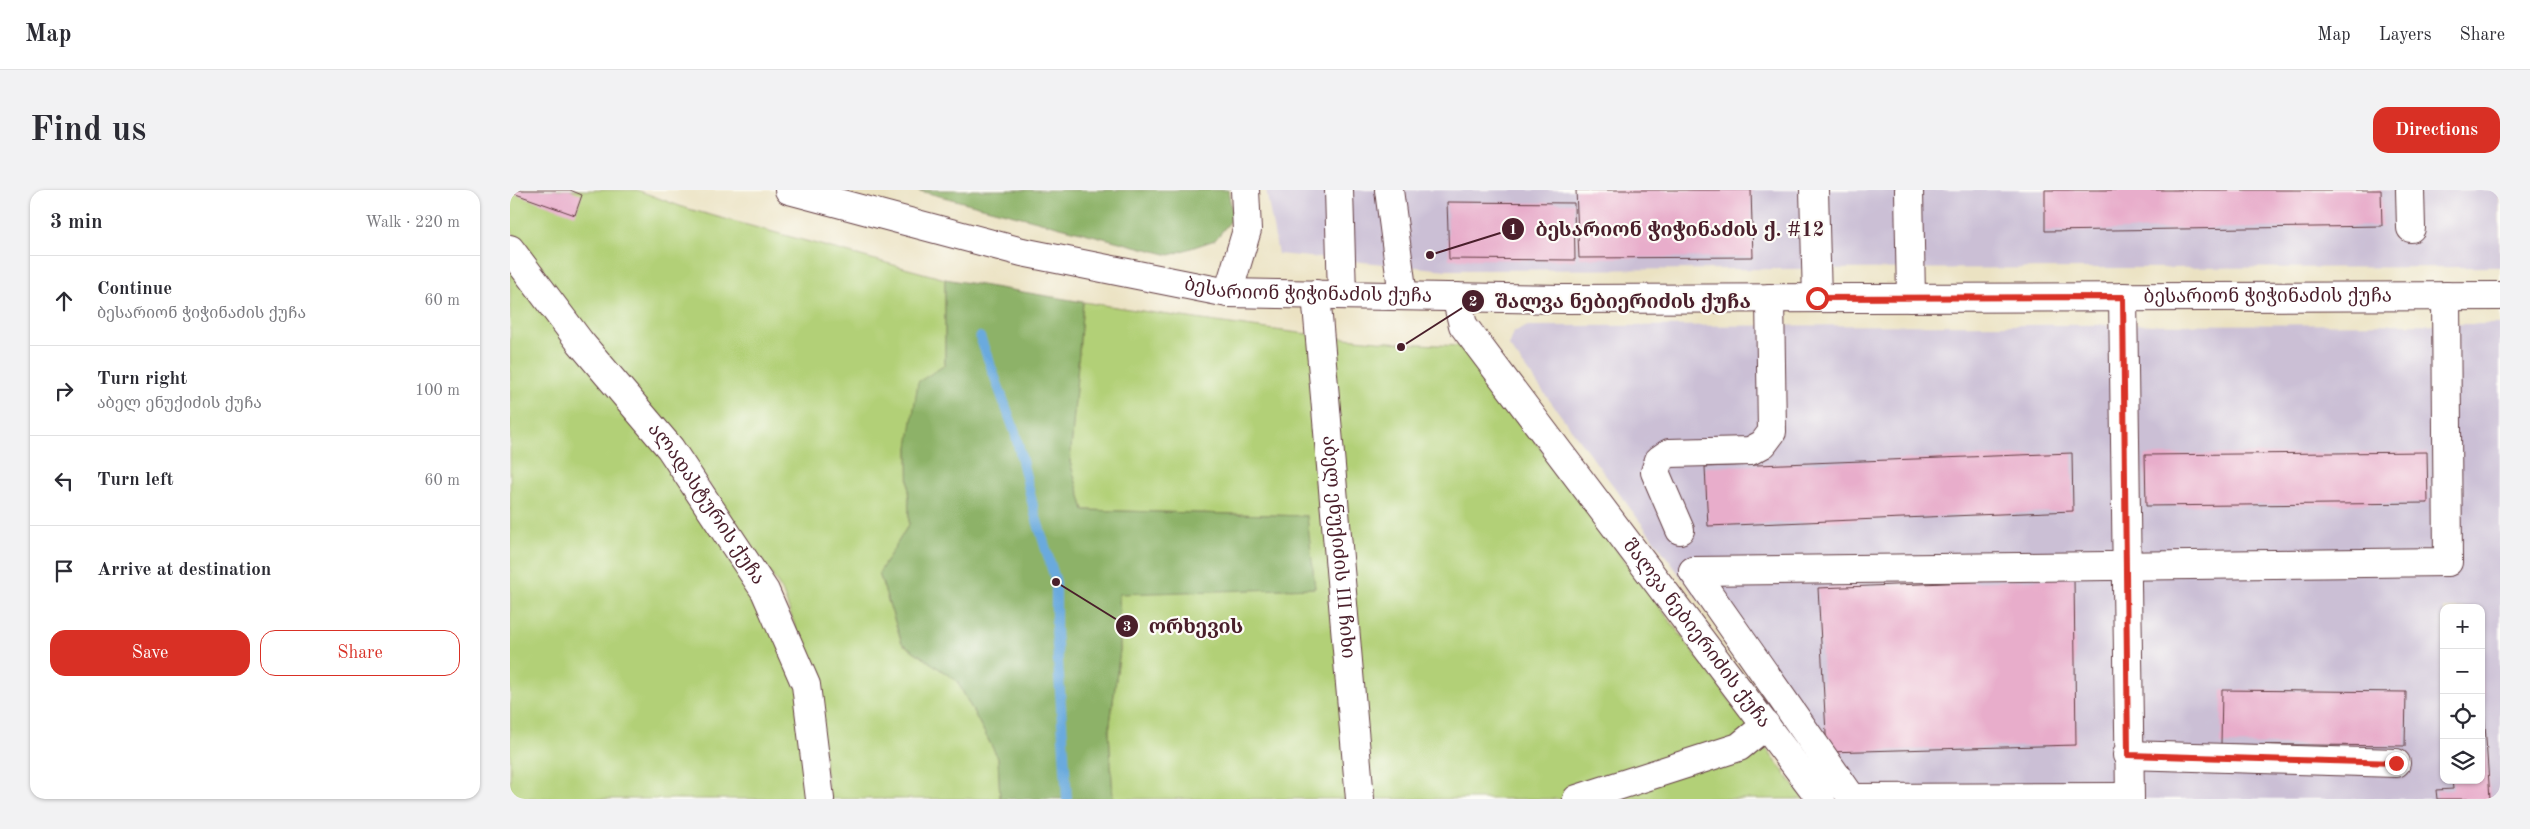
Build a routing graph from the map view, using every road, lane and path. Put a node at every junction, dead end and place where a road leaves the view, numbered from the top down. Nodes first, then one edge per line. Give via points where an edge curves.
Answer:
1 (789, 190) edge
2 (1245, 190) edge
3 (1339, 190) edge
4 (1389, 190) edge
5 (1814, 190) edge
6 (1910, 190) edge
7 (2410, 190) edge
8 (2411, 228) dead end
9 (510, 249) edge
10 (1228, 293) junction
11 (1329, 295) junction
12 (1403, 296) junction
13 (2446, 296) junction
14 (2500, 296) edge
15 (1456, 297) junction
16 (2123, 297) junction
17 (1770, 298) junction
18 (1817, 298) junction
19 (1911, 298) junction
20 (1680, 530) dead end
21 (2125, 565) junction
22 (1766, 725) junction
23 (2128, 755) junction
24 (2396, 763) dead end
25 (2129, 798) edge
26 (820, 799) edge
27 (1360, 799) edge
28 (1577, 799) edge
29 (1821, 799) edge

1 - 10 street, ბესარიონ ჭიჭინაძის ქუჩა via 1022,252
2 - 10 street via 1247,230
3 - 11 street, აბელ ენუქიძის III ჩიხი
4 - 12 street
5 - 18 street
6 - 19 street
7 - 8 street
9 - 26 street, ალადასტურის ქუჩა via 580,342 670,448 765,591 806,685
10 - 11 street, ბესარიონ ჭიჭინაძის ქუჩა
11 - 12 street, ბესარიონ ჭიჭინაძის ქუჩა
11 - 27 street, აბელ ენუქიძის III ჩიხი
12 - 15 street, ბესარიონ ჭიჭინაძის ქუჩა
13 - 14 street, ბესარიონ ჭიჭინაძის ქუჩა
13 - 16 street, ბესარიონ ჭიჭინაძის ქუჩა
13 - 21 street via 2448,562
15 - 17 street, ბესარიონ ჭიჭინაძის ქუჩა
15 - 22 street, შალვა ნებიერიძის ქუჩა via 1463,325
16 - 19 street, ბესარიონ ჭიჭინაძის ქუჩა
16 - 21 street
17 - 18 street, ბესარიონ ჭიჭინაძის ქუჩა
17 - 20 street via 1772,432 1763,444 1750,451 1669,453 1659,460 1654,472
18 - 19 street, ბესარიონ ჭიჭინაძის ქუჩა
21 - 23 street
21 - 25 street via 1693,571 1852,798
22 - 28 street via 1739,747
22 - 29 street, შალვა ნებიერიძის ქუჩა
23 - 24 street
23 - 25 street

